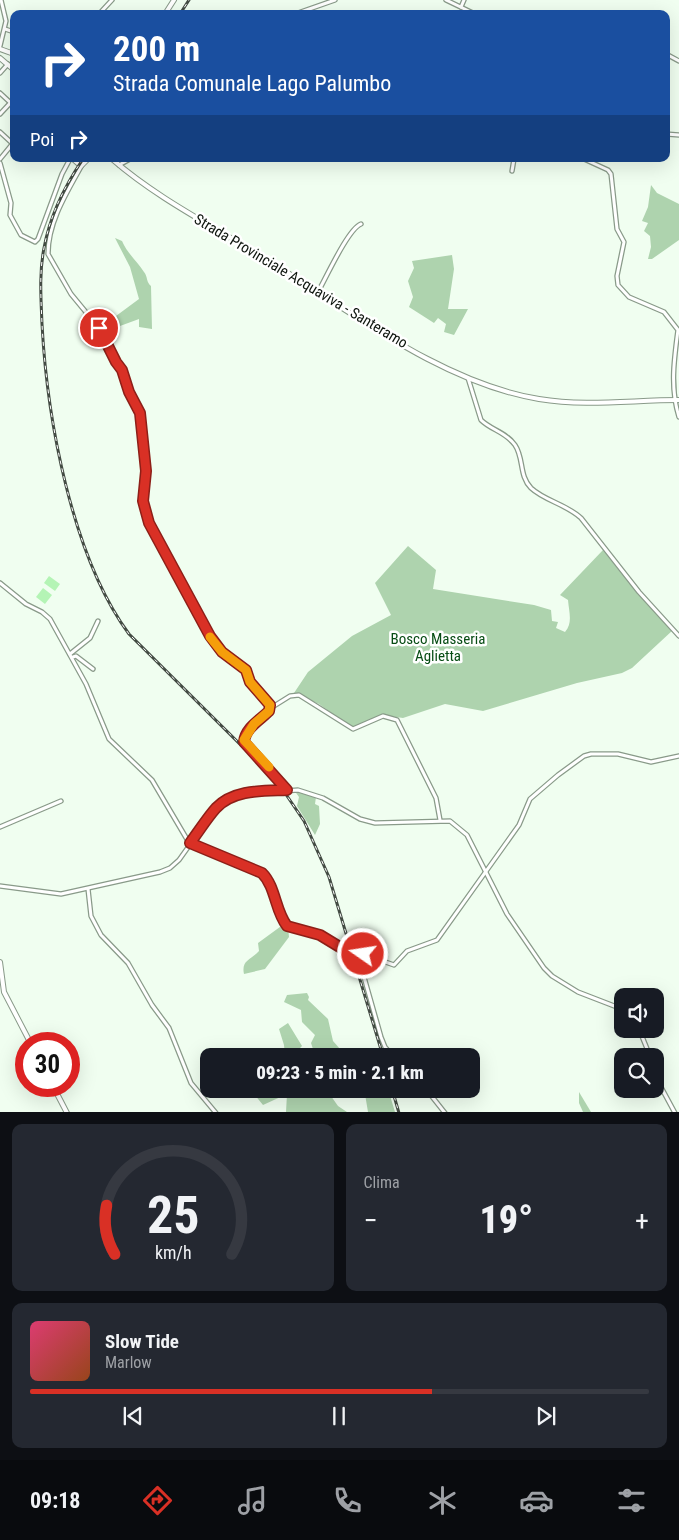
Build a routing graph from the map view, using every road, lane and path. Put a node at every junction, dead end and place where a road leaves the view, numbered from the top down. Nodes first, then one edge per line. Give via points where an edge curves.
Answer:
1 (1, 0) edge
2 (112, 0) edge
3 (335, 0) edge
4 (446, 0) edge
5 (464, 0) edge
6 (1, 7) edge
7 (460, 7) junction
8 (103, 10) edge
9 (306, 10) edge
10 (466, 10) edge
11 (5, 29) junction
12 (10, 31) edge
13 (0, 48) edge
14 (0, 58) edge
15 (8, 64) joint
16 (0, 73) edge
17 (0, 93) edge
18 (10, 102) joint
19 (0, 114) edge
20 (0, 132) edge
21 (10, 140) edge
22 (10, 147) edge
23 (0, 159) edge
24 (69, 162) edge
25 (76, 162) edge
26 (85, 162) edge
27 (116, 162) edge
28 (124, 162) edge
29 (514, 162) edge
30 (591, 162) edge
31 (0, 163) edge
32 (119, 165) junction
33 (82, 166) junction
34 (512, 171) dead end
35 (361, 224) dead end
36 (318, 292) junction
37 (468, 378) junction
38 (676, 400) edge
39 (679, 417) edge
40 (0, 583) edge
41 (98, 621) dead end
42 (679, 636) edge
43 (70, 654) junction
44 (73, 657) junction
45 (93, 669) dead end
46 (270, 705) junction
47 (679, 756) edge
48 (287, 790) junction
49 (62, 801) dead end
50 (440, 820) junction
51 (0, 828) edge
52 (190, 843) junction
53 (485, 871) junction
54 (0, 886) edge
55 (88, 889) junction
56 (363, 954) junction
57 (0, 962) edge
58 (614, 1005) edge
59 (25, 1032) edge
60 (388, 1048) edge
61 (664, 1092) edge
62 (59, 1097) edge
63 (433, 1098) edge
64 (67, 1112) edge
65 (216, 1112) edge
66 (445, 1112) edge
67 (675, 1112) edge

1 - 6 street
2 - 8 street
3 - 9 street
4 - 7 street
5 - 7 street
6 - 11 street
7 - 10 street
11 - 12 street
11 - 13 street
14 - 15 main road
15 - 16 street
17 - 18 street
18 - 19 street
20 - 21 street
22 - 23 street
24 - 31 street via 35,242 21,235 10,215 11,203
25 - 33 main road
26 - 33 main road
27 - 32 main road, Strada Provinciale Acquaviva - Santeramo
28 - 32 street
29 - 34 street
30 - 38 street via 611,174 617,229 624,242 618,285 629,297 664,312 678,330 674,355
32 - 36 main road, Strada Provinciale Acquaviva - Santeramo via 158,194
33 - 46 street via 66,192 48,254 71,294 99,328 138,406 146,471 145,511 164,553 214,642 244,667 250,682
35 - 36 street via 356,226 344,244
36 - 37 main road, Strada Provinciale Acquaviva - Santeramo via 390,338
37 - 38 main road, Strada Provinciale Acquaviva - Santeramo via 489,387 539,399 614,403
37 - 42 street via 480,419 506,435 515,445 530,487 574,511
38 - 39 street
40 - 43 street via 48,617
41 - 43 street via 90,638
43 - 44 street
44 - 45 street
44 - 52 street via 110,739 152,780
46 - 48 street via 269,711 244,737 244,742
46 - 50 street via 299,695 353,729 383,716 397,720 436,798
47 - 53 street via 651,762 612,753 584,756 533,795 521,822
48 - 50 street via 315,795 370,823
48 - 52 street via 242,794 227,799 216,808
49 - 51 street
50 - 53 street via 450,821 463,831
52 - 55 street via 179,860 164,871
52 - 56 street, bridge via 260,871 268,880 287,926 320,935 340,948 359,948
53 - 56 street via 437,940 407,951 394,965
53 - 58 street via 507,914 548,972 591,998
54 - 55 street via 55,895
55 - 65 street via 91,916 101,935 128,963 169,1028 191,1083
56 - 60 street via 362,970 381,1037
57 - 59 main road via 6,997
61 - 67 street
62 - 64 main road
63 - 66 street

